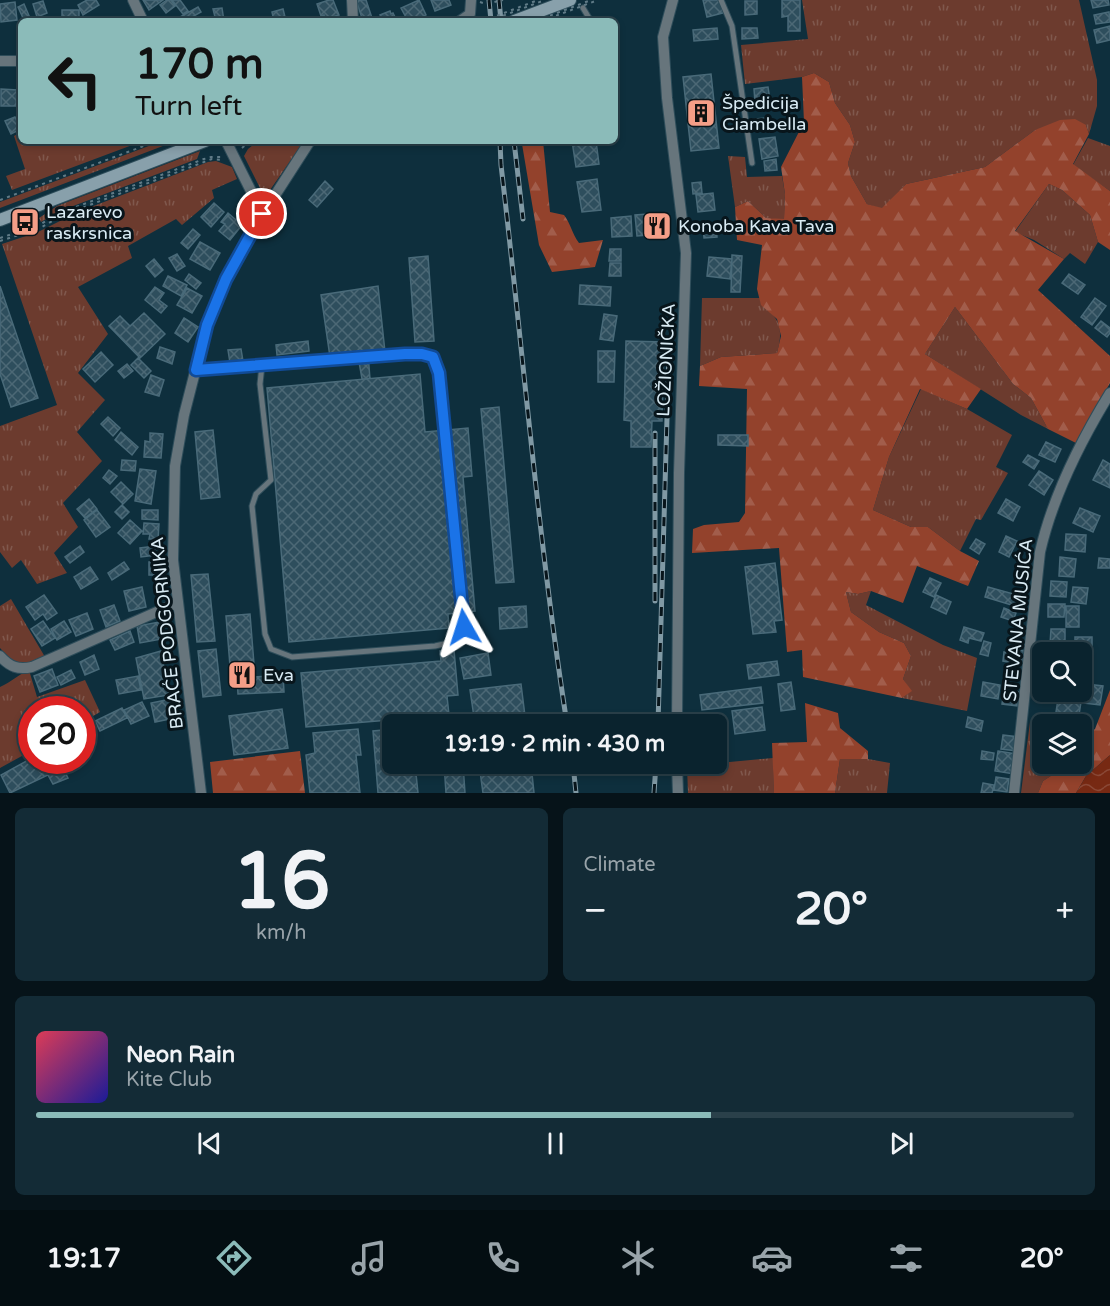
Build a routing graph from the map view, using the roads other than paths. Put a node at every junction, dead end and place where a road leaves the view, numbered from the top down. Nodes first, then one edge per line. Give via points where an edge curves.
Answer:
1 (133, 0) edge
2 (352, 0) edge
3 (570, 0) edge
4 (673, 0) edge
5 (722, 0) edge
6 (471, 2) edge
7 (583, 8) dead end
8 (142, 18) edge
9 (352, 18) edge
10 (465, 18) edge
11 (522, 18) edge
12 (589, 18) dead end
13 (0, 61) edge
14 (18, 61) edge
15 (197, 144) edge
16 (228, 144) edge
17 (308, 144) edge
18 (752, 163) dead end
19 (261, 218) junction
20 (0, 220) edge
21 (262, 365) junction
22 (196, 370) junction
23 (1110, 393) edge
24 (177, 603) junction
25 (0, 656) edge
26 (677, 714) edge
27 (677, 774) edge
28 (201, 793) edge
29 (678, 793) edge
30 (1014, 793) edge

1 - 8 street
2 - 9 street
3 - 11 street
4 - 26 street, LOŽIONIČKA via 663,37 686,253
5 - 18 lane via 732,26
6 - 10 street via 470,14
7 - 12 lane
13 - 14 street
15 - 20 street
16 - 19 street via 260,207
17 - 19 street, BRAĆE PODGORNIKA
19 - 22 street, BRAĆE PODGORNIKA via 226,279 207,325
21 - 21 lane via 405,354 433,357 439,373 464,627 462,640 435,646 292,657 271,649 265,634 252,506 256,494 271,480 260,384
21 - 22 lane
22 - 24 street, BRAĆE PODGORNIKA via 175,466 173,560
23 - 30 street, STEVANA MUSIĆA via 1079,447 1046,524
24 - 25 street via 32,667 11,666
24 - 28 street, BRAĆE PODGORNIKA
27 - 29 street

